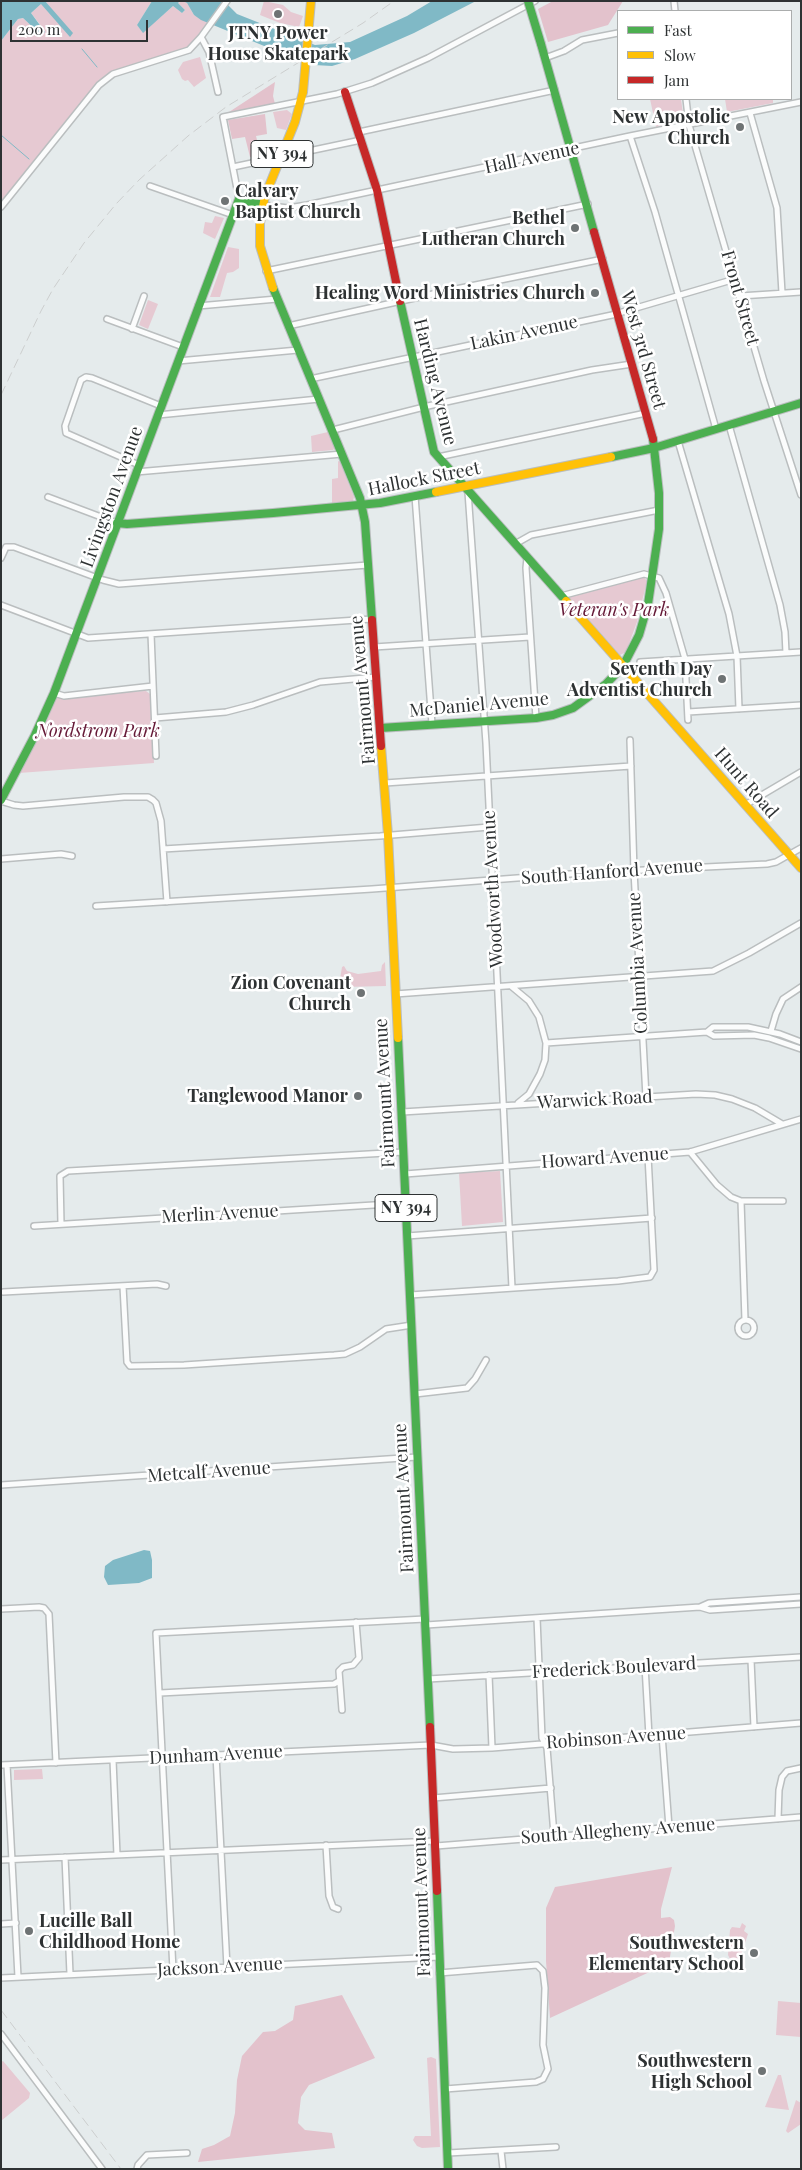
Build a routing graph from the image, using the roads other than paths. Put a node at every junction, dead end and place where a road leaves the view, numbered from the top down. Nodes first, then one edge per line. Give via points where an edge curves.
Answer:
1 (227, 1) edge
2 (311, 1) edge
3 (528, 1) edge
4 (535, 1) edge
5 (617, 33) edge
6 (201, 37) junction
7 (545, 58) junction
8 (555, 90) junction
9 (218, 92) dead end
10 (345, 92) junction
11 (686, 100) edge
12 (300, 102) junction
13 (801, 102) edge
14 (750, 113) junction
15 (689, 125) junction
16 (360, 136) junction
17 (630, 136) junction
18 (572, 149) junction
19 (281, 157) junction
20 (233, 167) junction
21 (150, 186) dead end
22 (377, 190) junction
23 (239, 199) junction
24 (588, 204) junction
25 (263, 205) junction
26 (1, 207) edge
27 (233, 215) junction
28 (389, 246) junction
29 (603, 259) junction
30 (266, 271) junction
31 (735, 279) junction
32 (801, 292) edge
33 (782, 293) junction
34 (144, 296) dead end
35 (678, 296) junction
36 (740, 296) junction
37 (277, 299) junction
38 (400, 301) junction
39 (198, 306) junction
40 (618, 313) junction
41 (107, 319) dead end
42 (288, 326) junction
43 (132, 329) junction
44 (184, 347) junction
45 (298, 350) junction
46 (412, 356) junction
47 (178, 361) junction
48 (632, 364) junction
49 (310, 378) junction
50 (319, 399) junction
51 (801, 403) edge
52 (161, 406) junction
53 (423, 408) junction
54 (775, 411) junction
55 (646, 413) junction
56 (158, 416) junction
57 (729, 425) junction
58 (716, 429) junction
59 (332, 430) junction
60 (678, 441) junction
61 (654, 448) junction
62 (342, 454) junction
63 (438, 457) junction
64 (138, 468) junction
65 (466, 489) junction
66 (801, 495) edge
67 (415, 496) junction
68 (48, 497) dead end
69 (362, 506) junction
70 (659, 510) junction
71 (117, 523) junction
72 (515, 544) junction
73 (1, 558) edge
74 (527, 558) junction
75 (368, 565) junction
76 (653, 576) junction
77 (98, 578) junction
78 (561, 596) junction
79 (1, 605) edge
80 (372, 618) junction
81 (76, 634) junction
82 (152, 634) junction
83 (530, 637) junction
84 (478, 640) junction
85 (426, 644) junction
86 (374, 647) junction
87 (801, 652) edge
88 (786, 653) junction
89 (737, 656) junction
90 (685, 659) junction
91 (640, 662) dead end
92 (623, 666) junction
93 (376, 677) junction
94 (153, 686) junction
95 (54, 693) junction
96 (801, 705) edge
97 (739, 709) junction
98 (688, 712) junction
99 (155, 718) junction
100 (536, 718) junction
101 (688, 720) dead end
102 (484, 721) junction
103 (432, 724) junction
104 (380, 728) junction
105 (630, 740) dead end
106 (689, 741) joint
107 (156, 756) dead end
108 (630, 766) junction
109 (801, 772) edge
110 (487, 776) junction
111 (385, 783) junction
112 (1, 800) edge
113 (745, 805) junction
114 (489, 827) junction
115 (388, 835) junction
116 (801, 848) edge
117 (163, 849) junction
118 (789, 854) junction
119 (72, 856) dead end
120 (1, 859) edge
121 (801, 868) edge
122 (634, 870) junction
123 (492, 880) junction
124 (390, 887) junction
125 (166, 902) junction
126 (96, 906) dead end
127 (801, 923) edge
128 (638, 976) junction
129 (510, 986) junction
130 (498, 987) junction
131 (801, 987) edge
132 (395, 994) junction
133 (771, 1031) junction
134 (707, 1032) junction
135 (642, 1037) junction
136 (801, 1042) edge
137 (546, 1043) junction
138 (801, 1049) edge
139 (646, 1097) junction
140 (517, 1104) junction
141 (503, 1105) junction
142 (402, 1112) junction
143 (801, 1119) edge
144 (782, 1124) junction
145 (404, 1152) junction
146 (690, 1152) junction
147 (648, 1156) junction
148 (505, 1166) junction
149 (404, 1174) junction
150 (741, 1201) junction
151 (783, 1201) dead end
152 (406, 1203) junction
153 (652, 1218) junction
154 (61, 1224) junction
155 (34, 1226) dead end
156 (508, 1227) junction
157 (407, 1236) junction
158 (123, 1286) junction
159 (166, 1286) dead end
160 (512, 1288) junction
161 (3, 1292) dead end
162 (410, 1295) junction
163 (745, 1320) dead end
164 (412, 1325) junction
165 (486, 1360) dead end
166 (414, 1394) junction
167 (417, 1458) junction
168 (1, 1485) edge
169 (801, 1596) edge
170 (801, 1604) edge
171 (700, 1607) junction
172 (1, 1609) edge
173 (537, 1618) junction
174 (356, 1622) junction
175 (425, 1622) junction
176 (801, 1657) edge
177 (751, 1660) junction
178 (645, 1666) junction
179 (539, 1672) junction
180 (489, 1675) junction
181 (428, 1680) junction
182 (337, 1682) junction
183 (160, 1694) junction
184 (342, 1710) dead end
185 (801, 1723) edge
186 (754, 1727) junction
187 (662, 1735) junction
188 (649, 1736) junction
189 (545, 1744) junction
190 (431, 1746) junction
191 (492, 1748) junction
192 (216, 1755) junction
193 (163, 1759) junction
194 (113, 1760) junction
195 (56, 1762) junction
196 (4, 1765) edge
197 (801, 1768) edge
198 (551, 1788) junction
199 (433, 1798) junction
200 (801, 1817) edge
201 (778, 1819) junction
202 (669, 1827) junction
203 (554, 1835) junction
204 (435, 1844) junction
205 (326, 1846) junction
206 (222, 1850) junction
207 (168, 1852) junction
208 (117, 1854) junction
209 (65, 1857) junction
210 (12, 1859) junction
211 (1, 1860) edge
212 (338, 1909) dead end
213 (16, 1923) junction
214 (1, 1924) edge
215 (439, 1957) junction
216 (227, 1967) junction
217 (173, 1970) junction
218 (440, 1972) junction
219 (70, 1974) junction
220 (18, 1977) junction
221 (1, 1978) edge
222 (1, 2034) edge
223 (445, 2089) junction
224 (556, 2146) dead end
225 (501, 2151) junction
226 (187, 2153) dead end
227 (448, 2153) junction
228 (102, 2169) edge
229 (137, 2169) edge
230 (448, 2169) edge
231 (503, 2169) edge

1 - 6 street
2 - 12 street, NY 394, bridge
3 - 7 street, West 3rd Street, bridge
4 - 10 street via 428,58
5 - 7 street via 582,40
6 - 9 street via 209,52
6 - 26 street via 193,47 180,54 105,79
7 - 8 street, West 3rd Street
8 - 16 street
8 - 18 street, West 3rd Street
10 - 12 street
10 - 16 street, Harding Avenue
11 - 15 street, Front Street
12 - 19 street, NY 394 via 296,122
12 - 20 street via 223,117
13 - 14 street, Hall Avenue
14 - 15 street, Hall Avenue
14 - 33 street via 777,208
15 - 17 street, Hall Avenue
15 - 31 street, Front Street
16 - 19 street
16 - 22 street, Harding Avenue
17 - 18 street, Hall Avenue
17 - 35 street
18 - 22 street, Hall Avenue
18 - 24 street, West 3rd Street
19 - 20 street
19 - 25 street, NY 394
20 - 23 street
21 - 27 street
22 - 25 street, Hall Avenue via 295,208
22 - 28 street, Harding Avenue
23 - 25 street
23 - 27 street, Livingston Avenue
24 - 28 street
24 - 29 street, West 3rd Street
25 - 30 street, Fairmount Avenue / NY 394 via 260,235
27 - 39 street, Livingston Avenue
28 - 30 street
28 - 38 street, Harding Avenue
29 - 38 street
29 - 40 street, West 3rd Street
30 - 37 street, Fairmount Avenue / NY 394
31 - 35 street, Lakin Avenue
31 - 36 street, Front Street
32 - 33 street
33 - 36 street
34 - 43 street
35 - 40 street, Lakin Avenue
35 - 58 street
36 - 54 street, Front Street
37 - 39 street
37 - 42 street, Fairmount Avenue / NY 394
38 - 42 street
38 - 46 street, Harding Avenue
39 - 44 street, Livingston Avenue
40 - 46 street, Lakin Avenue
40 - 48 street, West 3rd Street
41 - 43 street
42 - 45 street, Fairmount Avenue / NY 394
43 - 44 street
44 - 47 street, Livingston Avenue
45 - 47 street
45 - 49 street, Fairmount Avenue / NY 394
46 - 49 street, Lakin Avenue
46 - 53 street, Harding Avenue
47 - 52 street, Livingston Avenue
48 - 53 street
48 - 55 street, West 3rd Street
49 - 50 street, Fairmount Avenue / NY 394
50 - 56 street
50 - 59 street, Fairmount Avenue / NY 394
51 - 54 street, Hallock Street
52 - 56 street, Livingston Avenue
52 - 64 street via 92,378 81,380 64,426 66,433
53 - 59 street
53 - 63 street, Harding Avenue via 432,447
54 - 57 street, Hallock Street
54 - 66 street, Front Street
55 - 61 street, West 3rd Street
55 - 63 street
56 - 64 street, Livingston Avenue
57 - 58 street, Hallock Street
57 - 88 street via 784,620
58 - 60 street, Hallock Street
59 - 62 street, Fairmount Avenue / NY 394
60 - 61 street, Hallock Street
60 - 89 street via 729,614
61 - 65 street, Hallock Street
61 - 70 street, West 3rd Street
62 - 64 street
62 - 69 street, Fairmount Avenue / NY 394
63 - 65 street, Harding Avenue
64 - 71 street, Livingston Avenue
65 - 67 street, Hallock Street
65 - 72 street, Harding Avenue
65 - 84 street, Woodworth Avenue
67 - 69 street, Hallock Street
67 - 85 street
68 - 71 street, Hallock Street
69 - 71 street, Hallock Street
69 - 75 street, Fairmount Avenue / NY 394
70 - 72 street via 532,535
70 - 76 street, West 3rd Street
71 - 77 street, Livingston Avenue
72 - 74 street, Harding Avenue
73 - 77 street via 6,547 14,547
74 - 78 street, Harding Avenue
74 - 83 street
75 - 77 street via 128,584
75 - 80 street, Fairmount Avenue / NY 394
76 - 78 street via 644,574
76 - 90 street via 663,583
76 - 92 street, West 3rd Street via 639,635
77 - 81 street, Livingston Avenue
78 - 92 street, Harding Avenue
79 - 81 street
80 - 82 street
80 - 86 street, Fairmount Avenue / NY 394
81 - 82 street via 88,638
81 - 95 street, Livingston Avenue
82 - 94 street
83 - 84 street
83 - 100 street
84 - 85 street
84 - 102 street, Woodworth Avenue
85 - 86 street
85 - 103 street
86 - 93 street, Fairmount Avenue / NY 394
87 - 88 street
88 - 89 street
89 - 90 street
89 - 97 street
90 - 91 street
90 - 98 street
92 - 100 street, McDaniel Avenue via 578,705
92 - 106 street, Harding Avenue
93 - 99 street via 320,682 226,712
93 - 104 street, Fairmount Avenue / NY 394
94 - 95 street via 64,696
94 - 99 street
95 - 112 street, Livingston Avenue
96 - 97 street
97 - 98 street
98 - 101 street
99 - 107 street
100 - 102 street, McDaniel Avenue
102 - 103 street, McDaniel Avenue
102 - 110 street, Woodworth Avenue
103 - 104 street, McDaniel Avenue
104 - 111 street, Fairmount Avenue / NY 394
105 - 108 street, Columbia Avenue
106 - 113 street, Hunt Road
108 - 110 street
108 - 122 street, Columbia Avenue
109 - 113 street
110 - 111 street
110 - 114 street, Woodworth Avenue
111 - 115 street, Fairmount Avenue / NY 394
112 - 117 street via 23,806 148,797 160,812
113 - 118 street, Hunt Road
114 - 115 street
114 - 123 street, Woodworth Avenue
115 - 117 street
115 - 124 street, Fairmount Avenue / NY 394
116 - 118 street, South Hanford Avenue
117 - 125 street
118 - 121 street, Hunt Road
118 - 122 street, South Hanford Avenue via 767,864
119 - 120 street
122 - 123 street, South Hanford Avenue
122 - 128 street, Columbia Avenue
123 - 124 street, South Hanford Avenue
123 - 130 street, Woodworth Avenue
124 - 125 street, South Hanford Avenue
124 - 132 street, Fairmount Avenue / NY 394
125 - 126 street, South Hanford Avenue
127 - 128 street via 713,971
128 - 129 street
128 - 135 street, Columbia Avenue
129 - 130 street
129 - 137 street via 529,1001 539,1016
130 - 132 street
130 - 141 street, Woodworth Avenue
131 - 133 street via 783,999
132 - 142 street, Fairmount Avenue / NY 394
133 - 134 street via 734,1026 713,1027
133 - 136 street
134 - 135 street
134 - 138 street via 714,1036 754,1035
135 - 137 street
135 - 139 street, Columbia Avenue
137 - 140 street via 540,1074 530,1094
139 - 140 street, Warwick Road
139 - 144 street, Warwick Road via 715,1095 744,1104
140 - 141 street, Warwick Road
141 - 142 street, Warwick Road
141 - 148 street, Woodworth Avenue
142 - 145 street, Fairmount Avenue / NY 394
143 - 144 street, Howard Avenue
144 - 146 street, Howard Avenue
145 - 149 street, Fairmount Avenue / NY 394
145 - 154 street via 63,1173 60,1183
146 - 147 street, Howard Avenue
146 - 150 street via 717,1185
147 - 148 street, Howard Avenue
147 - 153 street
148 - 149 street, Howard Avenue
148 - 156 street, Woodworth Avenue
149 - 152 street, Fairmount Avenue / NY 394
150 - 151 street
150 - 163 street
152 - 154 street, Merlin Avenue
152 - 157 street, Fairmount Avenue / NY 394
153 - 156 street
153 - 160 street via 652,1276
154 - 155 street, Merlin Avenue
156 - 157 street
156 - 160 street, Woodworth Avenue
157 - 162 street, Fairmount Avenue / NY 394
158 - 159 street
158 - 161 street
158 - 164 street via 127,1362 130,1366 345,1354 386,1329
160 - 162 street
162 - 164 street, Fairmount Avenue / NY 394
164 - 166 street, Fairmount Avenue / NY 394
165 - 166 street via 467,1388
166 - 167 street, Fairmount Avenue / NY 394
167 - 168 street, Metcalf Avenue
167 - 175 street, Fairmount Avenue / NY 394
169 - 171 street via 709,1603
170 - 171 street via 710,1610
171 - 173 street
172 - 195 street via 39,1607 49,1614
173 - 175 street
173 - 179 street
174 - 175 street
174 - 182 street via 358,1658 339,1671
174 - 183 street via 156,1633
175 - 181 street, Fairmount Avenue / NY 394
176 - 177 street, Frederick Boulevard
177 - 178 street, Frederick Boulevard
177 - 186 street
178 - 179 street, Frederick Boulevard
178 - 188 street
179 - 180 street, Frederick Boulevard
179 - 189 street
180 - 181 street, Frederick Boulevard
180 - 191 street
181 - 190 street, Fairmount Avenue / NY 394
182 - 183 street
182 - 184 street
183 - 193 street
185 - 186 street, Robinson Avenue
186 - 187 street, Robinson Avenue
187 - 188 street, Robinson Avenue
187 - 202 street
188 - 189 street, Robinson Avenue
189 - 191 street, Robinson Avenue
189 - 198 street
190 - 191 street, Robinson Avenue
190 - 192 street, Dunham Avenue
190 - 199 street, Fairmount Avenue / NY 394
192 - 193 street, Dunham Avenue
192 - 206 street
193 - 194 street, Dunham Avenue
193 - 207 street
194 - 195 street, Dunham Avenue
194 - 208 street
195 - 196 street, Dunham Avenue
196 - 210 street
197 - 201 street via 785,1773 780,1782
198 - 199 street
198 - 203 street
199 - 204 street, Fairmount Avenue / NY 394
200 - 201 street, South Allegheny Avenue
201 - 202 street, South Allegheny Avenue
202 - 203 street, South Allegheny Avenue
203 - 204 street, South Allegheny Avenue
204 - 205 street, South Allegheny Avenue
204 - 215 street, Fairmount Avenue / NY 394
205 - 206 street, South Allegheny Avenue
205 - 212 street via 329,1896 333,1907
206 - 207 street, South Allegheny Avenue
206 - 216 street
207 - 208 street, South Allegheny Avenue
207 - 217 street
208 - 209 street, South Allegheny Avenue
209 - 210 street, South Allegheny Avenue
209 - 219 street
210 - 211 street, South Allegheny Avenue
210 - 213 street
213 - 214 street
213 - 220 street
215 - 216 street, Jackson Avenue
215 - 218 street, Fairmount Avenue / NY 394
216 - 217 street, Jackson Avenue
217 - 219 street, Jackson Avenue
218 - 223 street, Fairmount Avenue / NY 394
218 - 223 street via 532,1965 540,1968 545,1988 543,2045 548,2069 546,2076 536,2082
219 - 220 street, Jackson Avenue
220 - 221 street, Jackson Avenue
222 - 228 street
223 - 227 street, Fairmount Avenue / NY 394
224 - 225 street
225 - 227 street
225 - 231 street
226 - 229 street via 147,2155
227 - 230 street, Fairmount Avenue / NY 394

